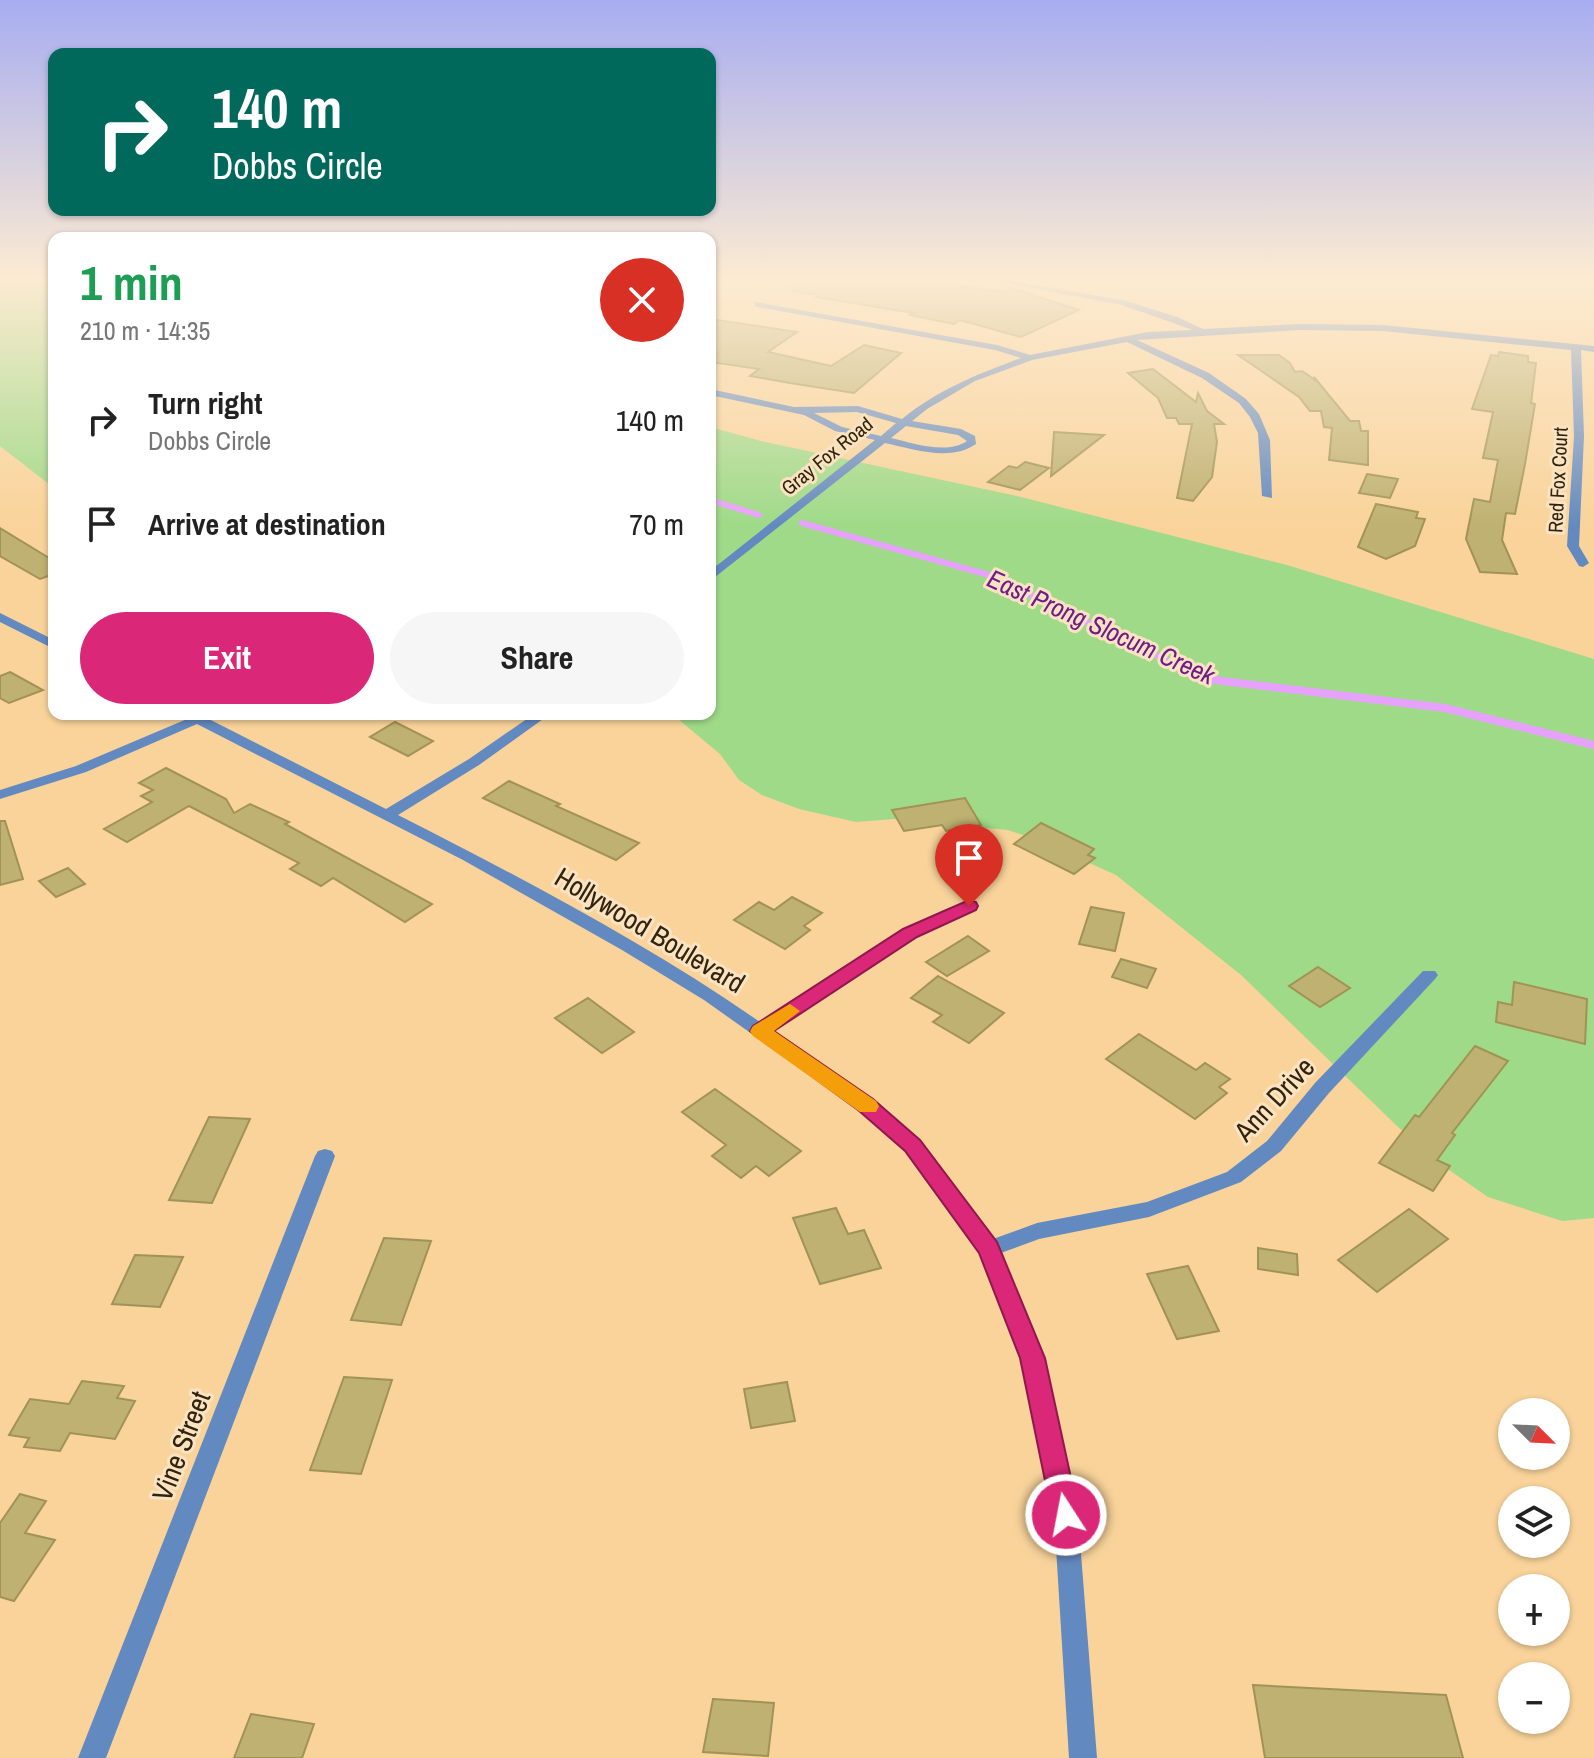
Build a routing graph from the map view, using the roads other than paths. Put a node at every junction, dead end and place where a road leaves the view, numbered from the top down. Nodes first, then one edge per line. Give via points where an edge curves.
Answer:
1 (1020, 362) edge
2 (1182, 362) edge
3 (1577, 362) edge
4 (716, 393) edge
5 (795, 410) junction
6 (902, 422) junction
7 (880, 439) junction
8 (1268, 496) dead end
9 (1583, 563) dead end
10 (716, 572) edge
11 (0, 617) edge
12 (48, 642) edge
13 (185, 720) edge
14 (201, 720) edge
15 (534, 720) edge
16 (0, 795) edge
17 (387, 815) junction
18 (969, 906) dead end
19 (1429, 975) dead end
20 (760, 1031) junction
21 (325, 1156) dead end
22 (989, 1249) junction
23 (92, 1758) edge
24 (1083, 1758) edge

1 - 6 street, Gray Fox Road via 955,388
2 - 8 street via 1211,378 1256,419 1265,441
3 - 9 street, Red Fox Court via 1573,546
4 - 5 street
5 - 6 street via 858,409
5 - 7 street
6 - 7 street, Gray Fox Road
6 - 7 street via 961,432 972,442 947,450
7 - 10 street, Gray Fox Road
11 - 12 street
13 - 16 street via 81,769
14 - 17 street, Hollywood Boulevard
15 - 17 street
17 - 20 street, Hollywood Boulevard via 616,939
18 - 20 street via 910,933
19 - 22 street, Ann Drive via 1274,1146 1234,1177 1149,1209 1037,1231
20 - 22 street, Hollywood Boulevard via 866,1105 912,1145
21 - 23 street, Vine Street
22 - 24 street, Hollywood Boulevard via 1032,1358 1066,1515

